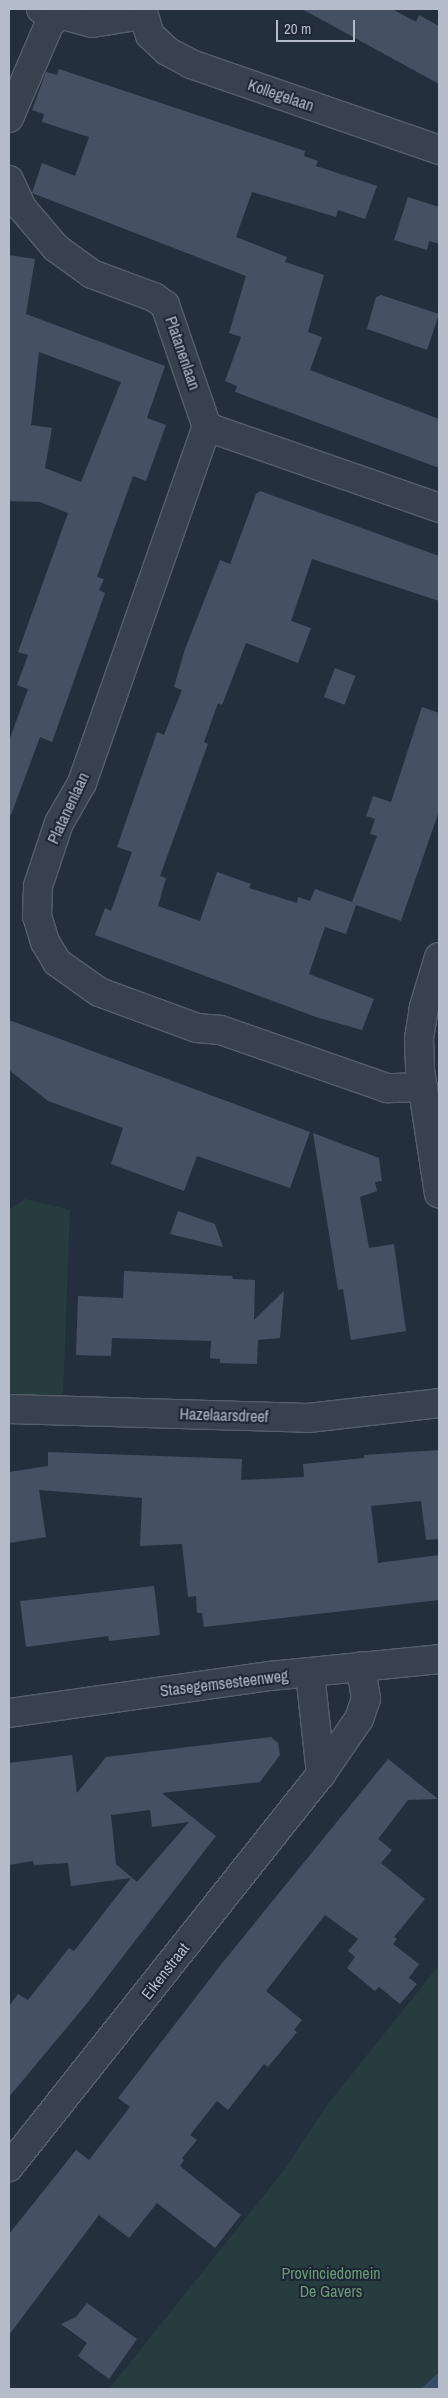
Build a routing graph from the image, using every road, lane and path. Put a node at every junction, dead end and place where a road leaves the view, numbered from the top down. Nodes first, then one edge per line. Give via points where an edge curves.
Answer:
1 (50, 12) edge
2 (142, 12) edge
3 (9, 118) edge
4 (439, 150) edge
5 (9, 180) edge
6 (207, 427) junction
7 (439, 508) edge
8 (439, 957) edge
9 (427, 1076) edge
10 (439, 1194) edge
11 (439, 1403) edge
12 (9, 1409) edge
13 (439, 1660) edge
14 (361, 1666) junction
15 (310, 1672) junction
16 (9, 1713) edge
17 (321, 1774) junction
18 (9, 2168) edge

1 - 2 street, Kollegelaan via 92,23
1 - 3 street via 50,23
2 - 4 street, Kollegelaan via 150,35 167,51 192,64
5 - 6 street, Platanenlaan via 22,208 56,248 92,274 154,297 165,305
6 - 7 street
6 - 9 street, Platanenlaan via 82,783 59,823 46,856 38,886 37,916 45,942 57,962 98,992 197,1028 220,1030 387,1088
8 - 9 street via 424,1007
9 - 10 street
11 - 12 street, Hazelaarsdreef via 308,1418
13 - 14 street, Stasegemsesteenweg
14 - 15 street, Stasegemsesteenweg
14 - 17 street, Eikenstraat via 366,1700 359,1719
15 - 16 street, Stasegemsesteenweg
15 - 17 street
17 - 18 street, Eikenstraat

